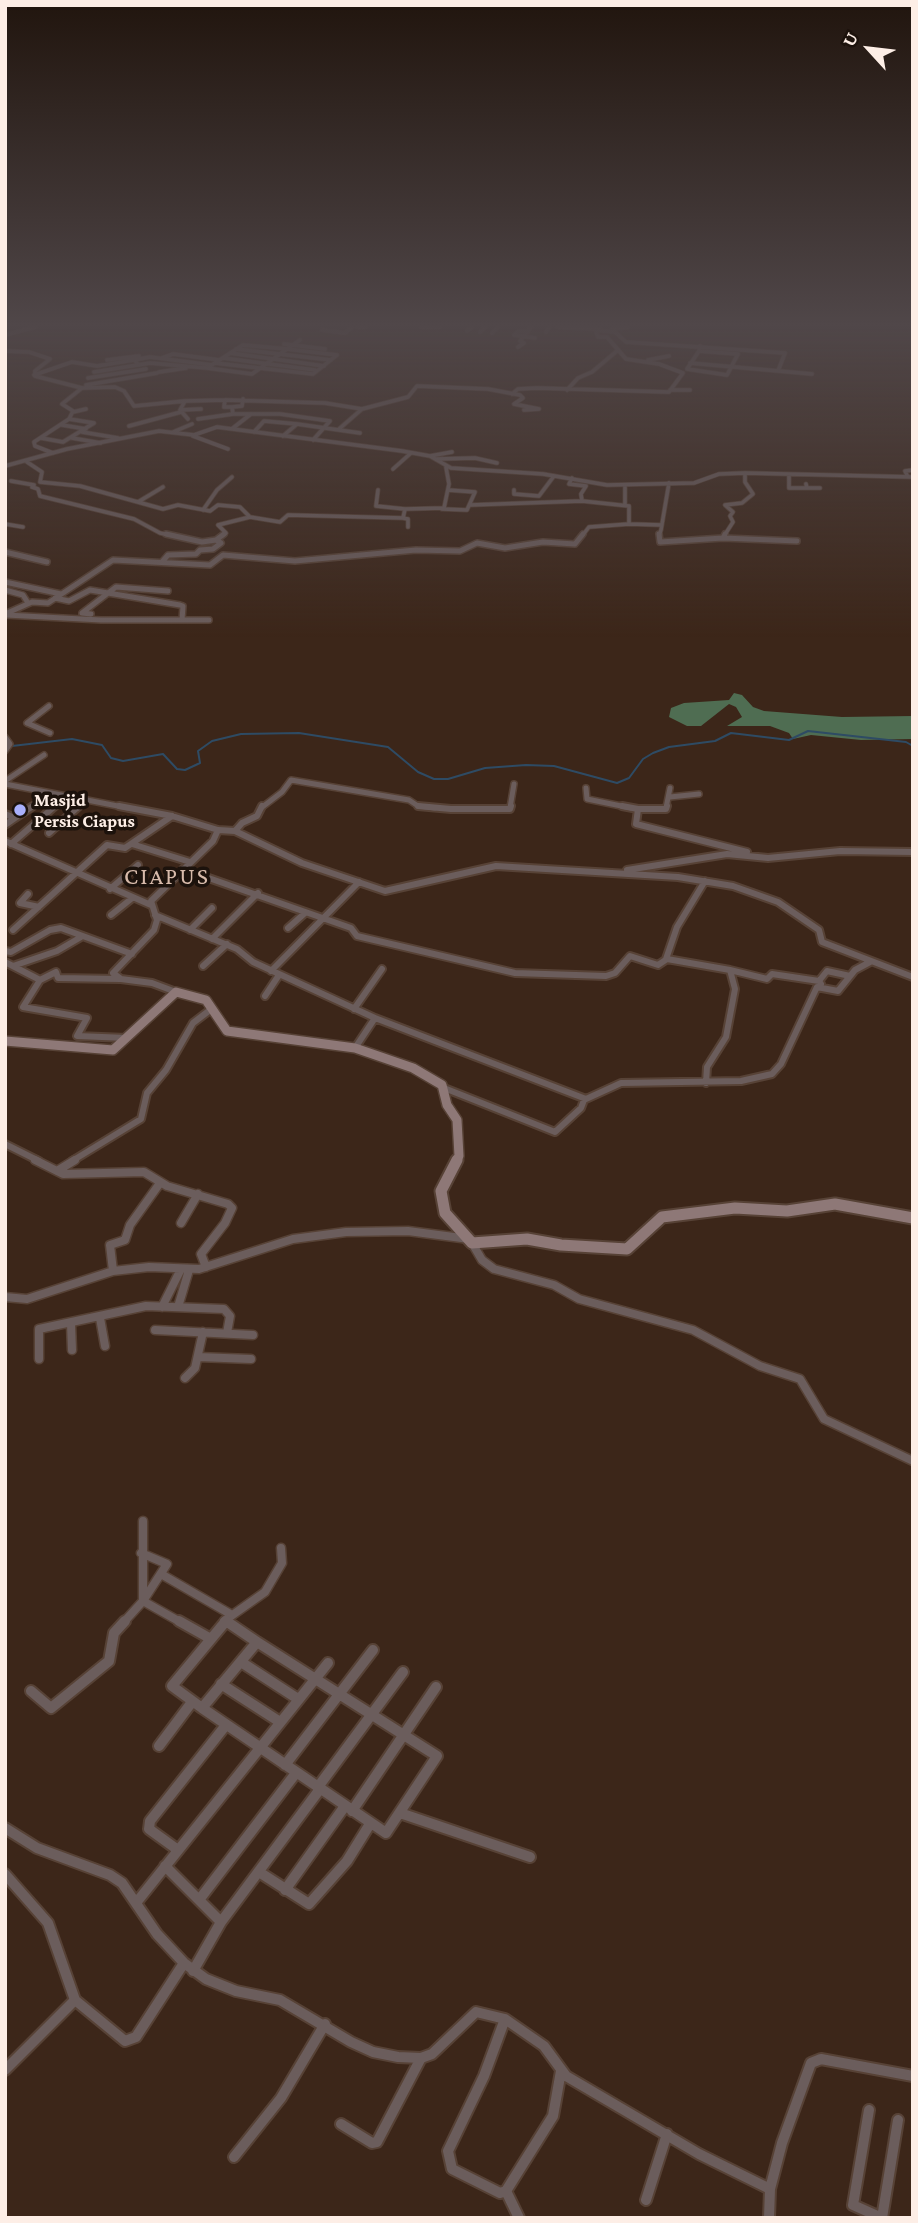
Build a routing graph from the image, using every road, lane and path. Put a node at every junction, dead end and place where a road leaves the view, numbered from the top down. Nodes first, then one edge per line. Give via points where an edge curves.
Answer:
1 (289, 430) edge
2 (53, 431) edge
3 (83, 431) edge
4 (87, 431) edge
5 (203, 431) edge
6 (243, 431) edge
7 (248, 431) edge
8 (323, 431) edge
9 (348, 431) edge
10 (182, 432) joint
11 (253, 432) joint
12 (237, 433) dead end
13 (360, 433) dead end
14 (193, 435) junction
15 (284, 436) junction
16 (41, 438) junction
17 (71, 438) junction
18 (114, 440) junction
19 (313, 440) junction
20 (103, 444) junction
21 (228, 449) dead end
22 (402, 451) junction
23 (452, 452) dead end
24 (53, 453) junction
25 (411, 453) junction
26 (430, 456) junction
27 (404, 458) junction
28 (436, 460) junction
29 (27, 462) junction
30 (5, 466) edge
31 (446, 467) junction
32 (393, 469) dead end
33 (913, 470) edge
34 (491, 471) junction
35 (745, 474) junction
36 (789, 475) junction
37 (554, 476) junction
38 (232, 477) dead end
39 (803, 477) junction
40 (910, 477) edge
41 (572, 478) junction
42 (11, 481) dead end
43 (40, 482) junction
44 (669, 483) junction
45 (625, 485) junction
46 (33, 486) junction
47 (163, 486) dead end
48 (807, 488) junction
49 (820, 488) dead end
50 (378, 489) dead end
51 (448, 490) junction
52 (514, 490) dead end
53 (582, 501) junction
54 (138, 502) junction
55 (590, 503) junction
56 (470, 505) junction
57 (625, 505) junction
58 (405, 509) junction
59 (442, 509) junction
60 (203, 510) junction
61 (589, 510) dead end
62 (250, 517) junction
63 (403, 518) junction
64 (5, 524) edge
65 (629, 524) junction
66 (23, 527) dead end
67 (408, 527) dead end
68 (662, 528) junction
69 (641, 530) dead end
70 (723, 538) junction
71 (216, 540) junction
72 (797, 541) dead end
73 (5, 552) edge
74 (47, 562) dead end
75 (162, 562) junction
76 (5, 582) edge
77 (97, 583) dead end
78 (5, 590) edge
79 (90, 590) junction
80 (167, 591) dead end
81 (105, 593) junction
82 (61, 594) junction
83 (55, 598) junction
84 (27, 603) junction
85 (82, 613) junction
86 (5, 614) edge
87 (92, 614) dead end
88 (77, 619) junction
89 (182, 620) junction
90 (209, 620) dead end
91 (49, 706) dead end
92 (50, 733) dead end
93 (5, 737) edge
94 (5, 751) edge
95 (44, 755) dead end
96 (5, 782) edge
97 (514, 784) dead end
98 (586, 788) dead end
99 (670, 788) dead end
100 (22, 789) junction
101 (49, 794) junction
102 (698, 794) dead end
103 (13, 795) dead end
104 (670, 797) junction
105 (86, 800) junction
106 (57, 804) dead end
107 (638, 809) junction
108 (5, 814) edge
109 (172, 816) junction
110 (17, 817) junction
111 (37, 821) junction
112 (5, 825) edge
113 (218, 831) junction
114 (235, 831) junction
115 (49, 833) dead end
116 (8, 842) edge
117 (132, 844) junction
118 (913, 852) edge
119 (768, 858) junction
120 (190, 862) junction
121 (138, 865) dead end
122 (183, 869) junction
123 (617, 872) junction
124 (78, 873) junction
125 (705, 881) junction
126 (359, 882) junction
127 (110, 889) junction
128 (258, 893) junction
129 (29, 894) dead end
130 (131, 899) junction
131 (151, 905) junction
132 (39, 907) junction
133 (212, 908) dead end
134 (305, 913) junction
135 (111, 915) dead end
136 (155, 915) junction
137 (320, 919) junction
138 (288, 928) dead end
139 (13, 930) dead end
140 (190, 930) junction
141 (81, 937) junction
142 (212, 939) junction
143 (227, 944) junction
144 (5, 951) edge
145 (132, 954) junction
146 (666, 959) junction
147 (870, 962) junction
148 (9, 964) edge
149 (203, 966) dead end
150 (382, 969) dead end
151 (730, 970) junction
152 (271, 971) junction
153 (279, 975) junction
154 (850, 976) junction
155 (913, 977) edge
156 (121, 979) junction
157 (40, 980) junction
158 (820, 984) junction
159 (176, 992) junction
160 (265, 996) dead end
161 (354, 1009) junction
162 (210, 1010) junction
163 (375, 1018) junction
164 (128, 1038) junction
165 (5, 1041) edge
166 (355, 1048) junction
167 (706, 1083) junction
168 (444, 1088) junction
169 (584, 1100) junction
170 (5, 1144) edge
171 (57, 1171) junction
172 (160, 1182) junction
173 (198, 1194) junction
174 (913, 1219) edge
175 (181, 1223) dead end
176 (471, 1241) junction
177 (206, 1268) junction
178 (185, 1270) junction
179 (113, 1271) junction
180 (5, 1297) edge
181 (162, 1307) junction
182 (178, 1307) junction
183 (100, 1318) junction
184 (71, 1324) junction
185 (155, 1330) dead end
186 (203, 1332) junction
187 (227, 1333) junction
188 (253, 1335) dead end
189 (105, 1346) dead end
190 (72, 1350) dead end
191 (198, 1357) junction
192 (39, 1359) dead end
193 (251, 1359) dead end
194 (185, 1378) dead end
195 (913, 1461) edge
196 (143, 1521) dead end
197 (281, 1548) dead end
198 (141, 1553) junction
199 (161, 1574) junction
200 (144, 1601) junction
201 (228, 1618) junction
202 (211, 1639) junction
203 (257, 1642) junction
204 (373, 1650) dead end
205 (241, 1662) junction
206 (328, 1663) dead end
207 (403, 1672) dead end
208 (316, 1677) junction
209 (221, 1685) junction
210 (436, 1687) dead end
211 (31, 1691) dead end
212 (342, 1694) junction
213 (298, 1699) junction
214 (197, 1705) junction
215 (373, 1714) junction
216 (280, 1722) junction
217 (226, 1725) junction
218 (404, 1734) junction
219 (159, 1746) dead end
220 (260, 1748) junction
221 (285, 1765) junction
222 (296, 1773) junction
223 (319, 1788) junction
224 (349, 1808) junction
225 (400, 1813) junction
226 (370, 1824) junction
227 (5, 1828) edge
228 (178, 1850) junction
229 (530, 1857) dead end
230 (165, 1866) junction
231 (258, 1872) junction
232 (5, 1874) edge
233 (285, 1889) junction
234 (199, 1900) junction
235 (136, 1903) junction
236 (220, 1922) junction
237 (189, 1967) junction
238 (75, 2000) junction
239 (505, 2020) junction
240 (325, 2024) junction
241 (421, 2058) junction
242 (5, 2070) edge
243 (561, 2071) junction
244 (913, 2076) edge
245 (869, 2110) dead end
246 (898, 2120) dead end
247 (341, 2124) dead end
248 (667, 2134) junction
249 (234, 2157) dead end
250 (770, 2189) junction
251 (506, 2192) junction
252 (646, 2200) dead end
253 (519, 2218) edge
254 (769, 2218) edge
255 (882, 2218) edge

1 - 15 street
2 - 16 street
3 - 17 street
4 - 18 street via 118,438
5 - 14 street
6 - 12 street
7 - 11 street
8 - 19 street
9 - 13 street
10 - 14 street
10 - 18 street via 159,431
11 - 15 street
14 - 21 street
15 - 19 street
16 - 17 street via 61,443
16 - 24 street via 32,441 35,446
17 - 20 street
18 - 20 street
19 - 22 street
20 - 24 street
22 - 25 street
22 - 27 street via 394,456
23 - 26 street
24 - 29 street
25 - 26 street
25 - 27 street
26 - 28 street
27 - 32 street
28 - 31 street
28 - 34 street via 498,461
29 - 30 street
29 - 43 street via 42,472
31 - 34 street
31 - 51 street
33 - 40 street via 905,471
34 - 37 street
35 - 36 street
35 - 44 street
35 - 70 street via 753,494 743,503 725,505 733,512 733,522
36 - 39 street
36 - 48 street via 789,488
37 - 41 street
37 - 52 street via 539,496 514,494
38 - 60 street
39 - 40 street
39 - 48 street
41 - 45 street
41 - 53 street via 569,484 586,486
42 - 46 street
43 - 46 street
43 - 54 street via 80,486
44 - 45 street
44 - 68 street
45 - 57 street
46 - 71 street via 40,496 144,522 160,533 202,542
47 - 54 street
48 - 49 street
50 - 58 street via 376,506
51 - 56 street via 475,491
51 - 59 street
53 - 55 street
53 - 56 street
54 - 60 street via 163,509 178,505
55 - 57 street
55 - 61 street
56 - 59 street via 465,510
57 - 65 street via 630,507
58 - 59 street
58 - 63 street
60 - 62 street via 212,511 218,505 238,507
62 - 63 street via 279,522 288,514
62 - 71 street via 218,525 227,532
63 - 67 street via 408,519
64 - 66 street
65 - 68 street
65 - 75 street via 589,527 573,544 540,542 505,548 477,542 457,551 297,561 223,555 210,565
68 - 69 street
68 - 70 street via 660,542
70 - 72 street
71 - 75 street via 221,543 213,549 167,555
73 - 74 street
75 - 82 street via 109,560
76 - 82 street
77 - 79 street
78 - 84 street via 23,595
79 - 81 street
79 - 83 street via 70,600
80 - 81 street via 115,585
81 - 85 street
81 - 89 street via 181,605
82 - 83 street
83 - 84 street via 47,604
84 - 86 street
85 - 87 street
85 - 88 street
86 - 88 street
88 - 89 street
89 - 90 street
91 - 92 street via 27,723
93 - 94 street via 10,744
95 - 96 street
96 - 100 street
97 - 114 street via 511,808 453,810 291,780 283,792 263,804 257,816
98 - 107 street via 587,799
99 - 104 street
100 - 101 street
100 - 103 street
101 - 105 street
101 - 110 street
102 - 104 street
104 - 107 street via 664,809
105 - 109 street
105 - 115 street
106 - 111 street
107 - 119 street via 637,825
108 - 110 street
109 - 113 street
109 - 117 street
110 - 111 street
110 - 112 street
111 - 116 street
113 - 114 street
113 - 120 street
114 - 126 street via 302,863
116 - 124 street
117 - 120 street
117 - 124 street via 125,848 107,845
118 - 119 street
119 - 123 street via 719,855
120 - 122 street
121 - 127 street
122 - 128 street
122 - 131 street via 154,896
123 - 125 street
123 - 126 street via 496,866 388,891
124 - 127 street
124 - 132 street
125 - 146 street via 677,927
125 - 147 street via 778,902 819,930 822,942
126 - 137 street
127 - 130 street
128 - 134 street
128 - 142 street
129 - 132 street via 20,903
130 - 131 street
130 - 135 street
131 - 136 street
132 - 139 street
133 - 140 street
134 - 137 street
134 - 138 street
136 - 140 street
136 - 145 street via 154,930
137 - 146 street via 353,929 360,937 532,976 606,976 631,956 659,965
137 - 152 street
140 - 142 street
141 - 144 street via 56,929
141 - 145 street
141 - 148 street via 57,951
142 - 143 street
143 - 149 street
143 - 152 street
145 - 156 street via 115,968 113,973
146 - 151 street
147 - 154 street
147 - 155 street
148 - 157 street
150 - 161 street
151 - 158 street
151 - 167 street via 734,989 726,1037 707,1067
152 - 153 street
153 - 160 street
153 - 161 street
154 - 158 street via 838,990
154 - 158 street via 828,970
156 - 157 street via 58,978 55,972
156 - 159 street
157 - 164 street via 23,1007 87,1018 77,1037
158 - 167 street via 772,1074
159 - 162 street via 206,1000
159 - 164 street
161 - 163 street
162 - 166 street via 222,1027 235,1033
162 - 171 street via 193,1023 148,1093 141,1119
163 - 166 street
163 - 169 street
164 - 165 street via 110,1051
166 - 168 street via 413,1068
167 - 169 street via 621,1083
168 - 169 street via 555,1132
168 - 176 street via 447,1105 458,1123 460,1147 443,1184 444,1213
170 - 171 street
171 - 172 street via 79,1176 148,1173
172 - 173 street
172 - 179 street via 125,1240 110,1245
173 - 175 street
173 - 177 street via 232,1208 201,1254
174 - 176 street via 835,1204 787,1211 716,1209 662,1217 627,1249 527,1239
176 - 177 street via 408,1231 346,1232 286,1241
176 - 195 street via 482,1260 494,1269 554,1285 579,1299 692,1330 760,1366 800,1379 824,1419
177 - 178 street
178 - 179 street
178 - 181 street
178 - 182 street
179 - 180 street via 27,1299
181 - 182 street
181 - 183 street via 146,1306
182 - 187 street via 224,1309 230,1316
183 - 184 street
183 - 189 street
184 - 190 street
184 - 192 street via 39,1329
185 - 186 street
186 - 187 street
186 - 191 street
187 - 188 street
191 - 193 street
191 - 194 street
196 - 198 street
197 - 201 street via 281,1567 265,1592
198 - 199 street via 167,1564
198 - 200 street
199 - 200 street
199 - 201 street
200 - 202 street
200 - 211 street via 114,1633 109,1661 54,1707 47,1707
201 - 202 street
201 - 203 street
202 - 214 street via 172,1686
203 - 205 street
203 - 208 street
204 - 212 street
205 - 209 street
205 - 213 street
206 - 208 street
207 - 215 street
208 - 212 street
208 - 213 street
209 - 214 street
209 - 216 street
210 - 218 street
212 - 215 street
212 - 221 street
213 - 216 street
214 - 217 street
214 - 219 street
215 - 218 street
215 - 223 street
216 - 220 street
217 - 220 street
217 - 228 street via 150,1821 149,1829
218 - 224 street
218 - 225 street via 437,1755
220 - 221 street
220 - 228 street
221 - 222 street
222 - 223 street
222 - 234 street
223 - 224 street
223 - 231 street
224 - 226 street
224 - 233 street
225 - 226 street via 386,1833
225 - 229 street
226 - 233 street via 347,1861 311,1903
227 - 235 street via 50,1854 110,1875
228 - 230 street
230 - 234 street
230 - 235 street
231 - 233 street
231 - 236 street
232 - 238 street via 48,1923
234 - 236 street
235 - 237 street via 157,1934
236 - 237 street
237 - 238 street via 130,2041
237 - 240 street via 236,1991 280,2000
238 - 242 street
239 - 241 street via 475,2012 441,2048
239 - 243 street via 544,2046
239 - 251 street via 447,2158 452,2169
240 - 241 street via 373,2052
240 - 249 street via 281,2098
241 - 247 street via 377,2142
243 - 248 street
243 - 251 street via 546,2130
244 - 250 street via 821,2059 811,2063
245 - 255 street via 853,2205
246 - 255 street
248 - 250 street
248 - 252 street
250 - 254 street
251 - 253 street

